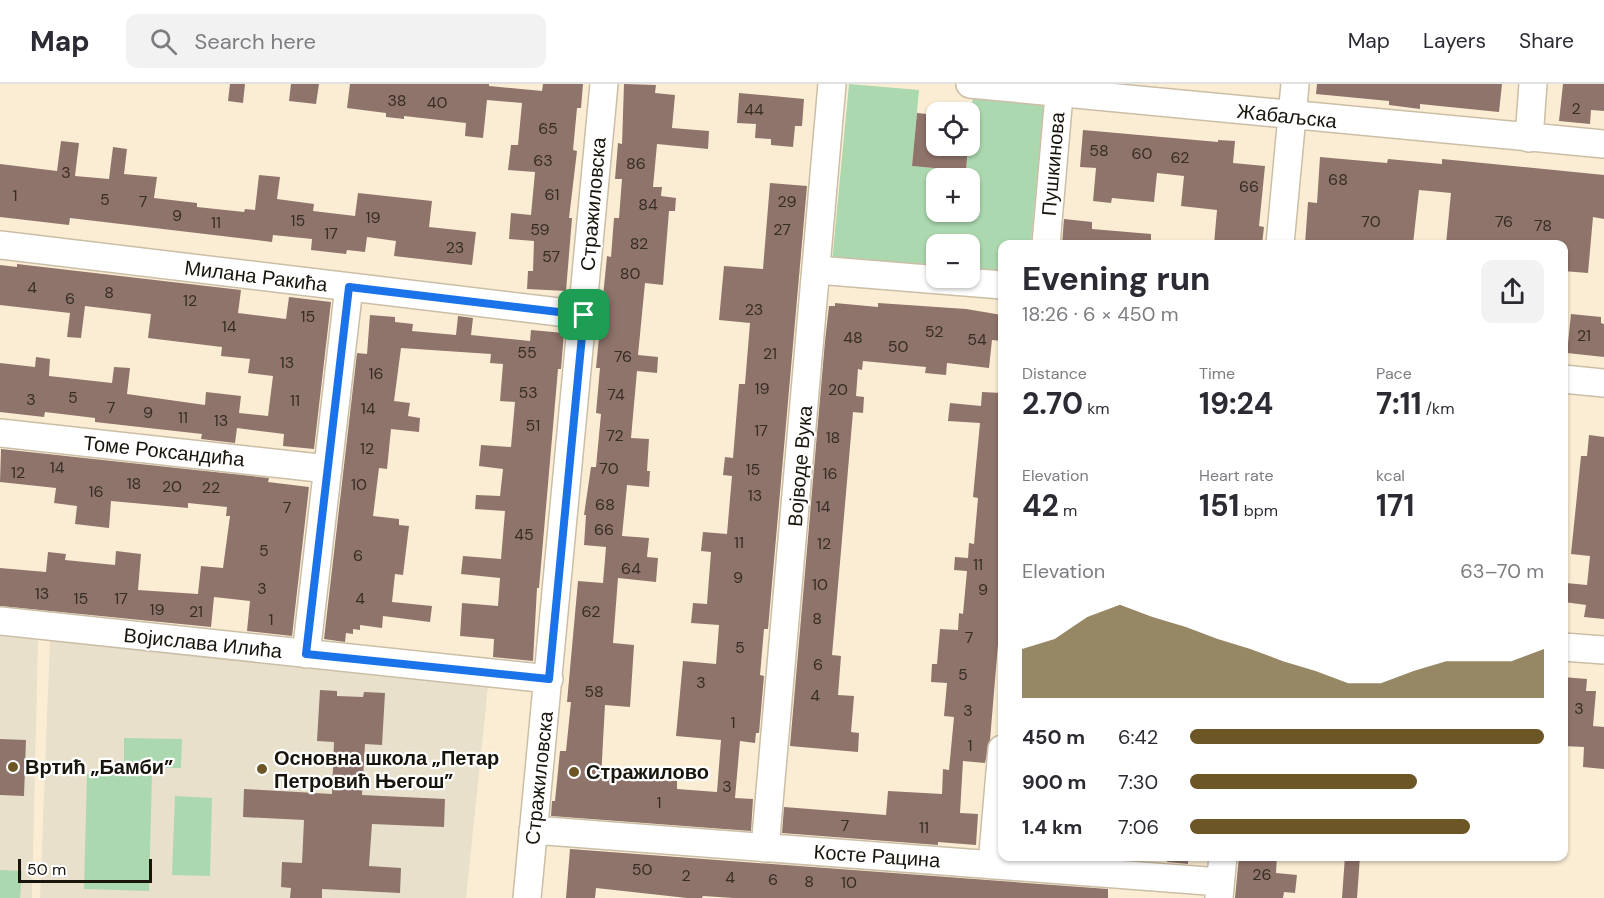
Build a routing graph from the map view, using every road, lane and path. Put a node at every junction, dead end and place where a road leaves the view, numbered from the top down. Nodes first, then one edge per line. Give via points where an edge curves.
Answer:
1 (604, 84) edge
2 (832, 84) edge
3 (970, 84) edge
4 (1295, 84) edge
5 (1533, 84) edge
6 (1060, 88) edge
7 (1292, 116) junction
8 (1528, 138) junction
9 (1604, 144) edge
10 (1046, 240) edge
11 (1280, 240) edge
12 (0, 245) edge
13 (817, 270) junction
14 (998, 285) edge
15 (349, 287) junction
16 (584, 315) junction
17 (1568, 379) edge
18 (1604, 383) edge
19 (0, 433) edge
20 (328, 469) junction
21 (0, 621) edge
22 (1568, 647) edge
23 (1604, 650) edge
24 (306, 654) junction
25 (549, 679) junction
26 (998, 795) edge
27 (533, 831) junction
28 (765, 848) junction
29 (992, 865) junction
30 (1221, 879) edge
31 (527, 898) edge

1 - 16 street, Стражиловска
2 - 13 street, Војводе Вука
3 - 6 street, Жабаљска
4 - 7 street
5 - 8 street
6 - 7 street, Жабаљска
6 - 10 street, Пушкинова
7 - 8 street, Жабаљска
7 - 11 street
8 - 9 street, Жабаљска
12 - 15 street, Милана Ракића
13 - 14 street
13 - 28 street, Војводе Вука
15 - 16 street, Милана Ракића
15 - 20 street
16 - 25 street, Стражиловска
17 - 18 street
19 - 20 street, Томе Роксандића
20 - 24 street
21 - 24 street, Војислава Илића
22 - 23 street
24 - 25 street, Војислава Илића
25 - 27 street, Стражиловска
26 - 29 street
27 - 28 street, Косте Рацина
27 - 31 street, Стражиловска
28 - 29 street, Косте Рацина
29 - 30 street, Косте Рацина

